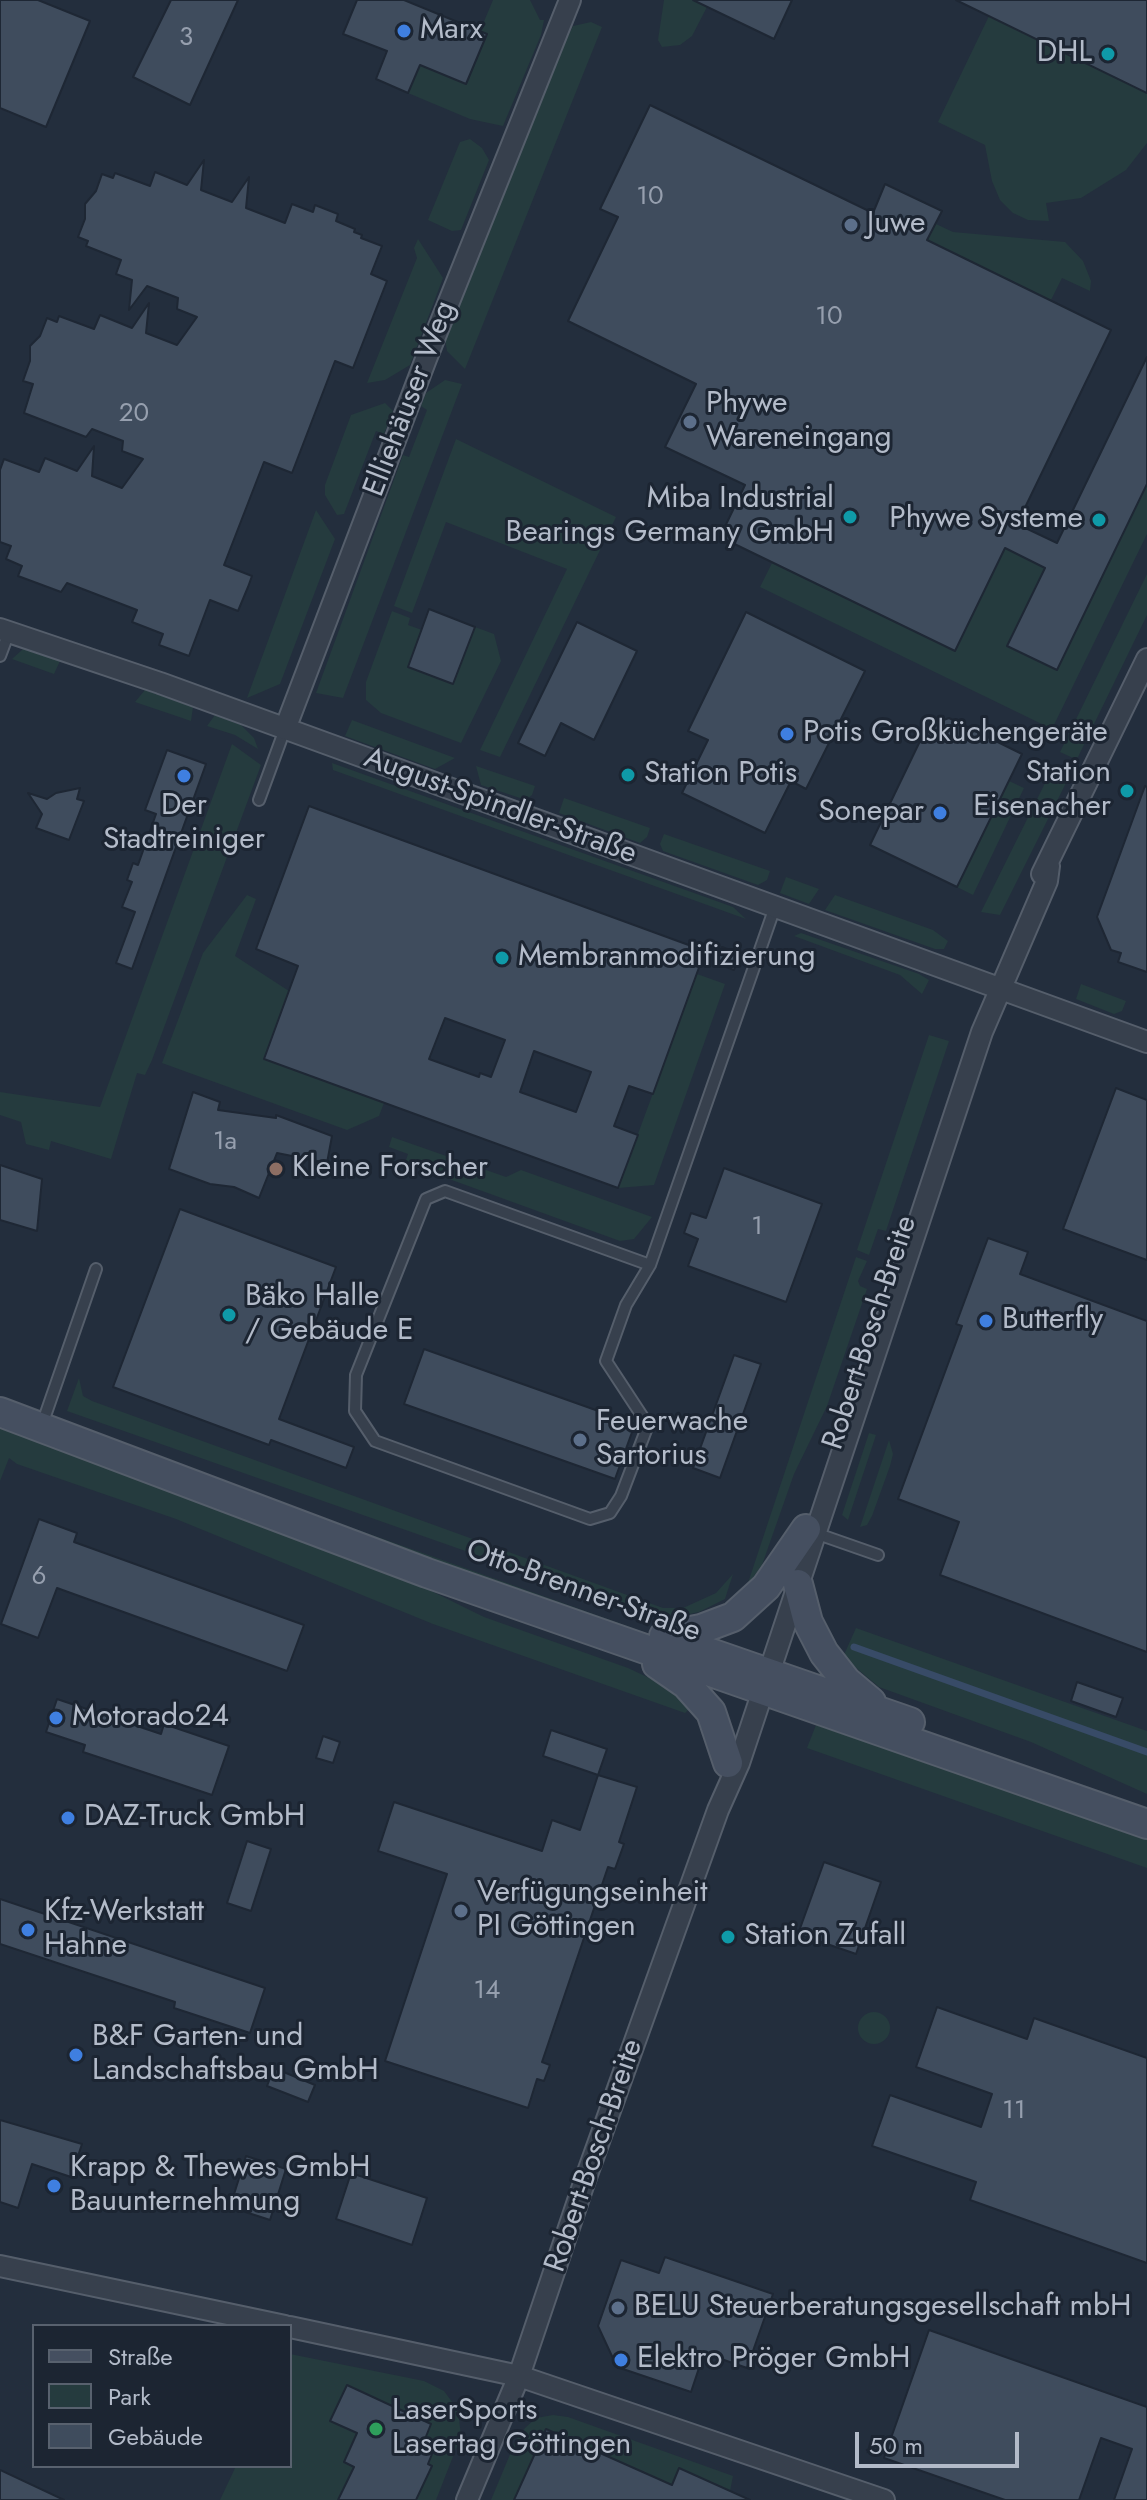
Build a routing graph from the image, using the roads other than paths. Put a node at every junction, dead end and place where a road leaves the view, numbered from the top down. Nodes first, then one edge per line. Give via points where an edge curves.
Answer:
1 (570, 0) edge
2 (4, 630) edge
3 (0, 656) edge
4 (1147, 659) edge
5 (285, 729) junction
6 (259, 800) dead end
7 (775, 907) junction
8 (995, 985) junction
9 (1147, 1042) edge
10 (650, 1265) junction
11 (96, 1269) dead end
12 (0, 1400) edge
13 (0, 1412) edge
14 (45, 1416) junction
15 (811, 1531) junction
16 (878, 1555) dead end
17 (798, 1584) junction
18 (663, 1637) junction
19 (627, 1643) junction
20 (761, 1681) junction
21 (884, 1713) junction
22 (728, 1763) junction
23 (718, 1810) junction
24 (1147, 1810) edge
25 (1147, 1824) edge
26 (0, 2266) edge
27 (278, 2324) edge
28 (292, 2327) edge
29 (519, 2376) junction
30 (467, 2500) edge
31 (884, 2500) edge

1 - 5 street, Elliehäuser Weg
2 - 3 lane
2 - 5 street, August-Spindler-Straße
4 - 8 street, Robert-Bosch-Breite
5 - 6 lane, Elliehäuser Weg
5 - 7 street, August-Spindler-Straße
7 - 8 street, August-Spindler-Straße
7 - 10 lane
8 - 9 street, August-Spindler-Straße
8 - 15 street, Robert-Bosch-Breite
10 - 10 lane via 626,1305 606,1361 648,1425 621,1496 606,1517 590,1519 375,1441 355,1411 356,1375 426,1199 445,1191
11 - 14 lane
12 - 14 main road, Otto-Brenner-Straße
13 - 19 main road, Otto-Brenner-Straße
14 - 18 main road, Otto-Brenner-Straße
15 - 16 lane
15 - 17 street, Robert-Bosch-Breite
15 - 18 main road via 766,1587 733,1617
15 - 20 street, Robert-Bosch-Breite
17 - 20 street, Robert-Bosch-Breite
17 - 21 main road via 808,1622 824,1653 846,1681
18 - 20 main road, Otto-Brenner-Straße
19 - 20 main road, Otto-Brenner-Straße
19 - 22 main road via 700,1698 711,1712
20 - 21 main road, Otto-Brenner-Straße
20 - 22 street, Robert-Bosch-Breite
20 - 23 street, Robert-Bosch-Breite via 739,1763
20 - 25 main road, Otto-Brenner-Straße
21 - 24 main road, Otto-Brenner-Straße
22 - 23 street, Robert-Bosch-Breite
23 - 29 street, Robert-Bosch-Breite
26 - 27 street
28 - 29 street
29 - 30 street, Robert-Bosch-Breite
29 - 31 street

